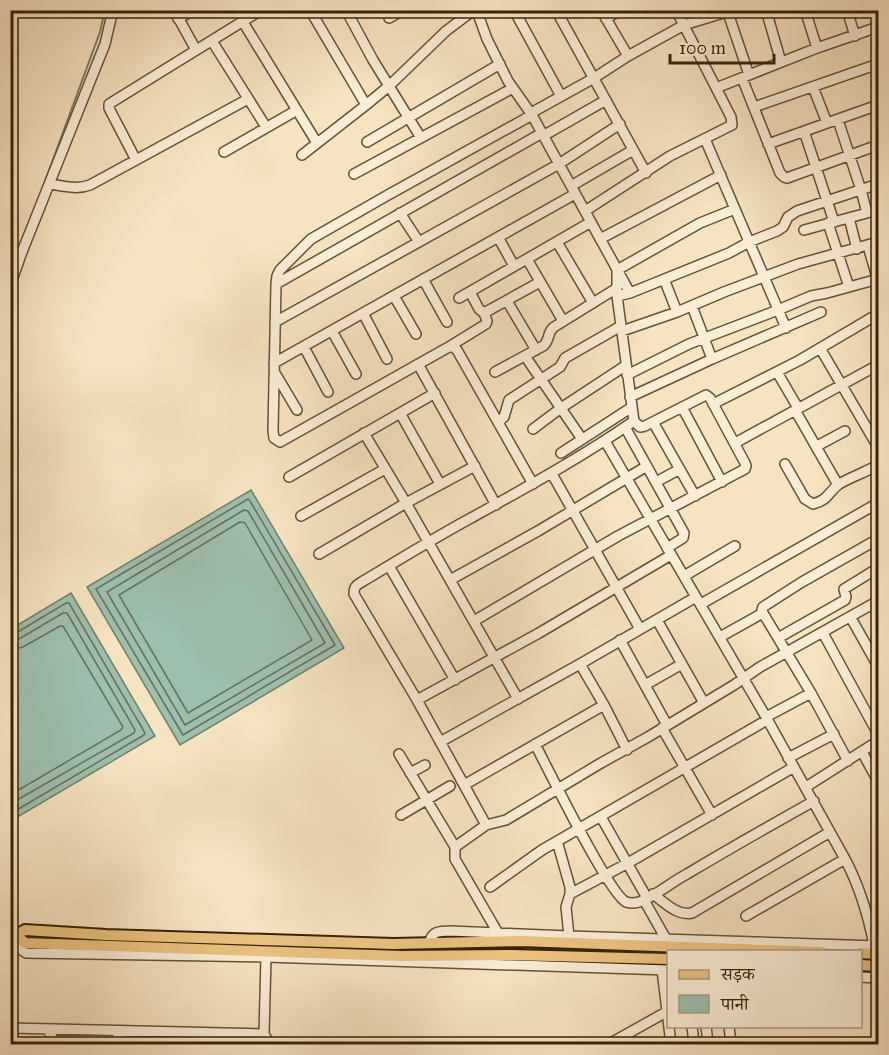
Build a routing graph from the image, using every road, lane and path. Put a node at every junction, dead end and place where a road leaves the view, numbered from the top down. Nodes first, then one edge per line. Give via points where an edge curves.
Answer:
1 (113, 10) edge
2 (193, 10) edge
3 (261, 10) edge
4 (310, 10) edge
5 (346, 10) edge
6 (403, 10) edge
7 (476, 10) edge
8 (514, 10) edge
9 (555, 10) edge
10 (620, 10) edge
11 (676, 10) edge
12 (766, 10) edge
13 (805, 10) edge
14 (847, 10) edge
15 (730, 11) edge
16 (176, 15) edge
17 (604, 15) edge
18 (389, 18) dead end
19 (243, 22) junction
20 (684, 25) junction
21 (879, 27) edge
22 (855, 36) junction
23 (212, 41) junction
24 (817, 48) junction
25 (196, 50) junction
26 (628, 56) junction
27 (782, 62) junction
28 (500, 64) junction
29 (879, 64) edge
30 (746, 77) junction
31 (594, 78) junction
32 (389, 86) junction
33 (813, 87) junction
34 (513, 88) junction
35 (716, 88) junction
36 (561, 96) junction
37 (248, 99) junction
38 (606, 100) junction
39 (366, 105) junction
40 (879, 105) edge
41 (754, 106) junction
42 (297, 110) junction
43 (532, 114) junction
44 (409, 118) junction
45 (838, 120) junction
46 (827, 123) junction
47 (620, 124) junction
48 (266, 127) junction
49 (804, 131) junction
50 (543, 134) junction
51 (421, 138) junction
52 (705, 139) junction
53 (367, 142) dead end
54 (317, 143) junction
55 (768, 144) junction
56 (879, 145) edge
57 (633, 150) junction
58 (224, 152) dead end
59 (302, 155) dead end
60 (849, 156) junction
61 (136, 160) junction
62 (559, 164) junction
63 (816, 167) junction
64 (646, 173) junction
65 (354, 174) dead end
66 (721, 175) junction
67 (50, 184) junction
68 (879, 184) edge
69 (573, 190) junction
70 (861, 190) junction
71 (827, 201) junction
72 (735, 209) junction
73 (879, 210) edge
74 (585, 211) junction
75 (400, 213) junction
76 (867, 213) junction
77 (849, 218) junction
78 (591, 222) junction
79 (831, 222) junction
80 (804, 230) dead end
81 (498, 237) junction
82 (600, 239) junction
83 (418, 242) junction
84 (557, 242) junction
85 (749, 242) junction
86 (879, 242) edge
87 (868, 246) junction
88 (857, 249) junction
89 (838, 253) junction
90 (527, 259) junction
91 (514, 266) junction
92 (617, 270) junction
93 (764, 277) junction
94 (423, 279) junction
95 (664, 279) junction
96 (878, 280) edge
97 (540, 282) junction
98 (276, 284) junction
99 (10, 286) edge
100 (849, 287) junction
101 (470, 292) junction
102 (617, 292) junction
103 (630, 293) junction
104 (394, 296) junction
105 (459, 298) dead end
106 (507, 301) junction
107 (593, 303) junction
108 (692, 306) junction
109 (778, 310) junction
110 (677, 312) junction
111 (821, 312) dead end
112 (363, 313) junction
113 (484, 313) junction
114 (877, 315) edge
115 (563, 321) junction
116 (276, 322) junction
117 (447, 322) dead end
118 (879, 327) edge
119 (786, 328) junction
120 (622, 329) junction
121 (332, 331) junction
122 (416, 334) dead end
123 (704, 338) junction
124 (304, 346) junction
125 (447, 348) junction
126 (820, 348) junction
127 (536, 350) junction
128 (525, 356) junction
129 (387, 359) dead end
130 (712, 359) junction
131 (418, 364) junction
132 (274, 367) junction
133 (878, 367) edge
134 (626, 370) junction
135 (495, 372) dead end
136 (777, 372) junction
137 (356, 374) dead end
138 (540, 379) junction
139 (842, 384) junction
140 (328, 392) dead end
141 (435, 393) junction
142 (631, 402) junction
143 (713, 404) junction
144 (682, 407) junction
145 (561, 408) junction
146 (796, 409) junction
147 (297, 410) dead end
148 (399, 413) junction
149 (634, 421) junction
150 (498, 422) junction
151 (653, 422) junction
152 (625, 427) junction
153 (533, 429) dead end
154 (845, 431) dead end
155 (364, 433) junction
156 (582, 439) junction
157 (605, 441) junction
158 (735, 443) junction
159 (817, 446) junction
160 (879, 447) edge
161 (561, 453) dead end
162 (785, 464) dead end
163 (879, 465) edge
164 (475, 466) junction
165 (647, 466) junction
166 (385, 469) junction
167 (680, 469) junction
168 (552, 474) junction
169 (289, 477) dead end
170 (627, 479) junction
171 (656, 482) junction
172 (722, 482) junction
173 (440, 484) junction
174 (533, 484) junction
175 (838, 485) junction
176 (695, 496) junction
177 (406, 503) junction
178 (496, 505) junction
179 (878, 506) edge
180 (671, 509) junction
181 (573, 511) junction
182 (300, 516) dead end
183 (650, 519) junction
184 (879, 539) edge
185 (428, 542) junction
186 (735, 546) dead end
187 (595, 549) junction
188 (669, 551) junction
189 (319, 554) dead end
190 (389, 566) junction
191 (879, 568) edge
192 (684, 576) junction
193 (450, 580) junction
194 (617, 588) junction
195 (698, 600) junction
196 (879, 601) edge
197 (763, 613) junction
198 (851, 618) junction
199 (657, 620) junction
200 (474, 621) junction
201 (640, 629) junction
202 (823, 633) junction
203 (720, 637) junction
204 (778, 638) junction
205 (620, 640) junction
206 (787, 652) junction
207 (495, 658) junction
208 (580, 664) junction
209 (682, 664) junction
210 (879, 666) edge
211 (744, 679) junction
212 (455, 680) junction
213 (645, 685) junction
214 (811, 693) junction
215 (518, 699) junction
216 (417, 700) junction
217 (704, 703) junction
218 (604, 705) junction
219 (767, 718) junction
220 (665, 727) junction
221 (834, 734) junction
222 (879, 734) edge
223 (879, 741) edge
224 (440, 742) junction
225 (535, 744) junction
226 (627, 750) junction
227 (862, 752) junction
228 (399, 754) dead end
229 (788, 758) junction
230 (848, 761) junction
231 (425, 765) dead end
232 (794, 767) junction
233 (685, 768) junction
234 (410, 773) junction
235 (879, 782) edge
236 (464, 785) junction
237 (450, 786) dead end
238 (806, 787) junction
239 (559, 789) junction
240 (426, 800) junction
241 (814, 801) junction
242 (712, 814) junction
243 (400, 815) dead end
244 (601, 817) junction
245 (486, 825) junction
246 (579, 829) junction
247 (830, 832) junction
248 (557, 842) junction
249 (455, 847) junction
250 (845, 859) junction
251 (628, 863) junction
252 (606, 875) junction
253 (490, 887) dead end
254 (570, 894) junction
255 (648, 898) junction
256 (746, 916) dead end
257 (498, 933) junction
258 (13, 935) edge
259 (569, 936) junction
260 (666, 939) junction
261 (450, 942) junction
262 (429, 943) junction
263 (877, 948) edge
264 (683, 949) edge
265 (698, 950) edge
266 (862, 953) edge
267 (450, 956) junction
268 (266, 957) junction
269 (667, 959) edge
270 (862, 965) edge
271 (879, 966) edge
272 (665, 970) edge
273 (862, 977) edge
274 (879, 978) edge
275 (667, 998) edge
276 (667, 1013) edge
277 (10, 1028) edge
278 (670, 1028) edge
279 (692, 1028) edge
280 (706, 1028) edge
281 (729, 1028) edge
282 (47, 1029) junction
283 (116, 1030) junction
284 (188, 1032) junction
285 (264, 1034) junction
286 (56, 1044) edge
287 (123, 1044) edge
288 (194, 1044) edge
289 (270, 1044) edge
290 (609, 1044) edge
291 (671, 1044) edge
292 (694, 1044) edge
293 (708, 1044) edge
294 (731, 1044) edge
295 (739, 1044) edge

1 - 67 street via 105,44
2 - 16 street
3 - 19 street
4 - 39 street
5 - 32 street
6 - 18 street
7 - 28 street
7 - 32 street via 446,31
8 - 36 street
9 - 31 street
10 - 17 street
11 - 20 street
12 - 27 street
13 - 24 street
14 - 22 street
15 - 20 street
15 - 30 street
16 - 25 street
17 - 26 street
19 - 23 street
19 - 42 street
20 - 26 street
20 - 35 street
21 - 22 street
22 - 24 street
23 - 25 street
23 - 37 street
24 - 27 street
25 - 61 street via 109,104
26 - 31 street
27 - 30 street
28 - 34 street
28 - 44 street
29 - 33 street
30 - 35 street
30 - 41 street
31 - 36 street
31 - 38 street
32 - 39 street
32 - 44 street
33 - 41 street
33 - 46 street
34 - 43 street
34 - 51 street
35 - 52 street via 732,125
36 - 43 street
37 - 48 street
37 - 61 street
38 - 47 street
38 - 50 street
39 - 54 street
40 - 45 street
41 - 55 street
42 - 48 street
42 - 54 street
43 - 50 street
43 - 98 street via 312,239 280,270
44 - 51 street
44 - 53 street
45 - 46 street
45 - 60 street
46 - 49 street
47 - 57 street
47 - 62 street
48 - 58 street
49 - 55 street
49 - 63 street
50 - 62 street
50 - 75 street
51 - 65 street
52 - 64 street
52 - 66 street
54 - 59 street
55 - 63 street via 784,177
56 - 60 street
57 - 64 street
57 - 69 street
60 - 63 street
60 - 70 street
61 - 67 street via 84,188
62 - 69 street
62 - 83 street
63 - 71 street
64 - 74 street
66 - 72 street
66 - 82 street
67 - 99 street
68 - 70 street
69 - 74 street
69 - 81 street
70 - 71 street
70 - 76 street
71 - 79 street
71 - 85 street via 796,211 783,227
72 - 85 street
72 - 92 street via 700,223
73 - 76 street
74 - 78 street
75 - 83 street
75 - 98 street
76 - 77 street
77 - 79 street
77 - 88 street
78 - 82 street
78 - 84 street
79 - 80 street
79 - 89 street
81 - 91 street
81 - 94 street
82 - 92 street
83 - 116 street
84 - 90 street
84 - 107 street
85 - 93 street
85 - 95 street
86 - 87 street
87 - 88 street
87 - 96 street
88 - 89 street
89 - 93 street
89 - 100 street
90 - 91 street
90 - 97 street
91 - 101 street
92 - 102 street
92 - 103 street
93 - 108 street
93 - 109 street
94 - 104 street
94 - 117 street
95 - 103 street
95 - 110 street
96 - 100 street
97 - 106 street
97 - 115 street
98 - 116 street
100 - 109 street via 811,296
101 - 105 street
101 - 113 street
102 - 103 street
102 - 107 street
102 - 120 street
104 - 112 street
104 - 122 street
106 - 113 street
106 - 127 street
107 - 115 street
108 - 110 street
108 - 123 street
109 - 119 street
109 - 123 street
110 - 120 street
111 - 119 street
112 - 121 street
112 - 129 street
113 - 125 street via 486,324
114 - 118 street
114 - 126 street
115 - 127 street via 550,329 547,343
116 - 132 street
119 - 130 street
120 - 134 street
120 - 138 street via 565,357 560,367
121 - 124 street
121 - 137 street
123 - 130 street
123 - 134 street
124 - 132 street
124 - 140 street
125 - 131 street
125 - 150 street via 457,350
126 - 136 street
126 - 139 street
127 - 128 street
128 - 135 street
128 - 138 street
130 - 142 street
131 - 132 street via 280,442 273,431
131 - 141 street
132 - 147 street
133 - 139 street
134 - 142 street
134 - 145 street
136 - 143 street
136 - 146 street
138 - 145 street
138 - 150 street via 509,399 504,417
139 - 146 street
139 - 160 street
141 - 148 street
141 - 164 street
142 - 149 street
142 - 156 street
143 - 144 street via 706,395
143 - 158 street
144 - 151 street
144 - 172 street
145 - 153 street
145 - 156 street
146 - 158 street
146 - 159 street
148 - 155 street
148 - 173 street
149 - 151 street via 640,427
149 - 152 street
150 - 174 street
151 - 167 street
152 - 157 street
152 - 165 street
154 - 159 street
155 - 166 street
155 - 169 street
156 - 161 street
157 - 168 street
157 - 170 street
158 - 172 street via 746,466
159 - 175 street
162 - 175 street via 805,499 813,504 825,499
163 - 175 street
164 - 173 street
164 - 178 street
165 - 170 street
165 - 171 street
166 - 177 street
166 - 182 street
167 - 171 street
167 - 176 street
168 - 174 street
168 - 181 street
170 - 181 street
170 - 183 street
171 - 180 street
172 - 176 street
173 - 177 street
174 - 178 street
176 - 180 street
177 - 185 street
177 - 189 street
178 - 185 street
179 - 195 street
180 - 183 street
180 - 188 street via 684,536
181 - 187 street
181 - 193 street
183 - 187 street
183 - 188 street
184 - 197 street via 763,607
185 - 190 street
185 - 193 street
186 - 192 street
187 - 194 street
187 - 200 street
188 - 192 street
188 - 194 street
190 - 212 street
190 - 216 street via 355,586 354,594
191 - 204 street via 844,589 845,600
192 - 195 street
193 - 200 street
194 - 201 street
194 - 207 street
195 - 199 street
195 - 203 street
196 - 198 street
197 - 203 street
197 - 204 street
198 - 202 street
198 - 210 street
199 - 201 street
199 - 209 street
200 - 207 street
201 - 205 street
202 - 206 street
202 - 222 street
203 - 211 street
204 - 206 street
205 - 208 street
205 - 213 street
206 - 211 street
206 - 214 street
207 - 212 street
207 - 215 street
208 - 215 street
208 - 218 street
209 - 213 street
209 - 217 street
211 - 217 street
211 - 219 street
212 - 216 street
213 - 220 street
214 - 219 street
214 - 221 street
215 - 224 street
216 - 224 street
217 - 220 street
218 - 225 street
218 - 226 street
219 - 229 street
219 - 233 street
220 - 226 street
220 - 233 street
221 - 229 street
221 - 230 street
223 - 227 street
224 - 236 street
225 - 236 street
225 - 239 street
226 - 239 street
227 - 230 street
227 - 235 street
228 - 234 street
229 - 232 street
230 - 238 street
231 - 234 street
232 - 238 street
232 - 242 street
233 - 242 street
233 - 244 street
234 - 240 street
236 - 245 street
237 - 240 street
238 - 241 street
239 - 245 street via 506,819
239 - 246 street
240 - 243 street
240 - 249 street
241 - 247 street
241 - 255 street
242 - 251 street
244 - 246 street
244 - 251 street
245 - 249 street
246 - 248 street
246 - 252 street
247 - 250 street
247 - 255 street via 692,913 678,913
248 - 253 street
248 - 254 street
249 - 257 street via 455,859
250 - 256 street
250 - 263 street via 864,902
251 - 252 street
251 - 255 street
252 - 254 street
252 - 255 street via 628,903
254 - 259 street via 566,907
255 - 260 street
257 - 259 street
257 - 262 street via 437,932
258 - 262 main road via 25,930
258 - 267 main road via 25,942
258 - 268 street via 14,943 26,953
259 - 260 street
260 - 263 street
261 - 262 main road
261 - 264 main road via 521,941
261 - 267 main road
263 - 266 main road
264 - 265 main road
267 - 269 main road
268 - 272 street
268 - 285 street
270 - 271 main road
272 - 275 street
273 - 274 street
276 - 290 street
277 - 282 street
278 - 291 street
279 - 292 street
280 - 293 street
281 - 294 street
282 - 283 street
282 - 286 street
283 - 284 street
283 - 287 street
284 - 285 street
284 - 288 street
285 - 289 street
292 - 293 street
293 - 294 street
294 - 295 street

